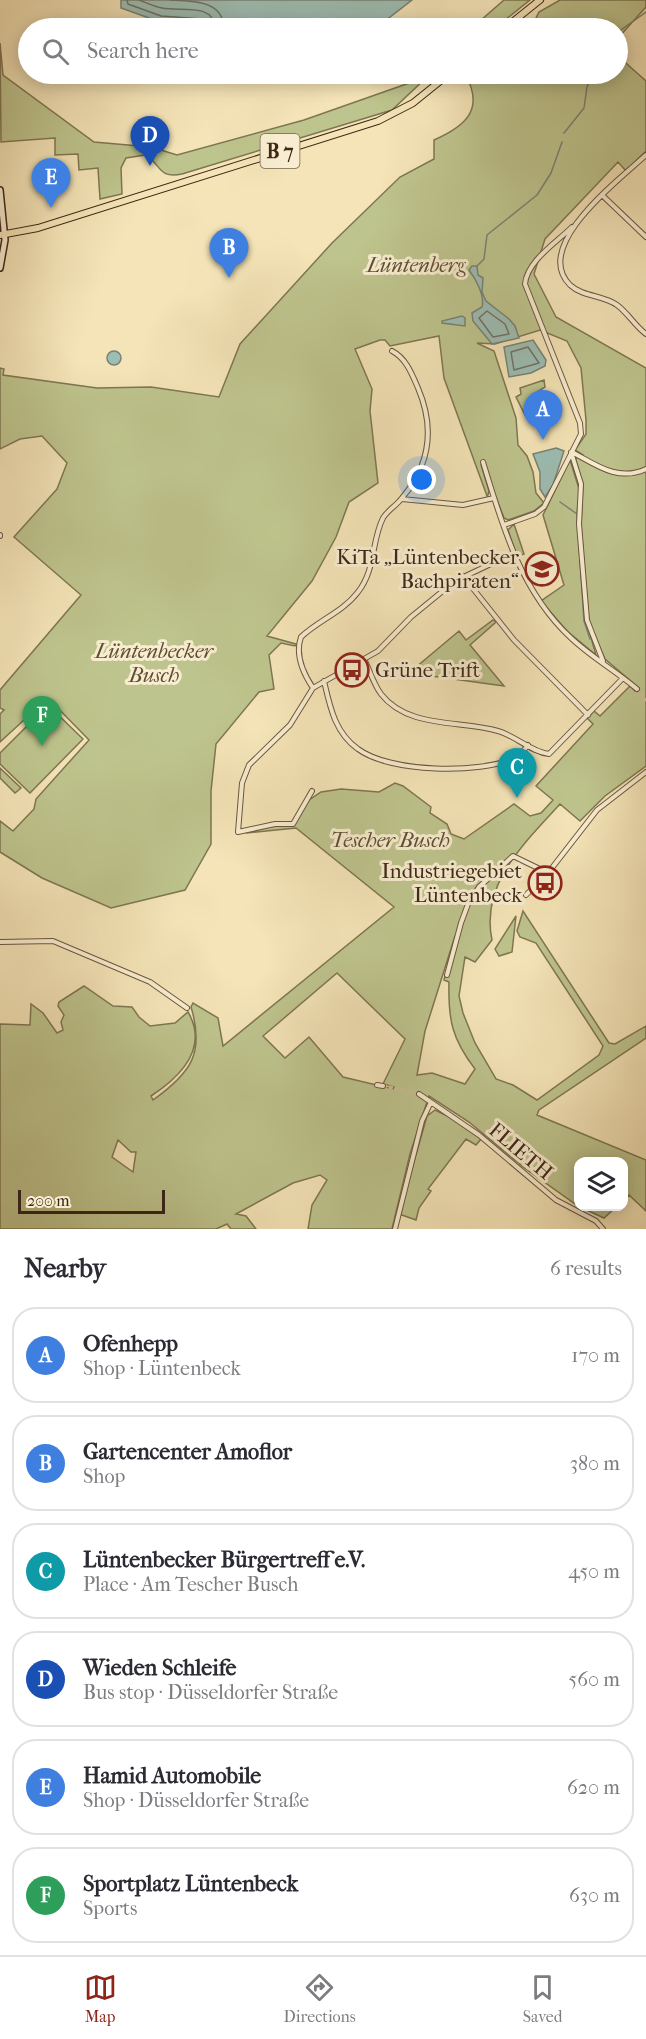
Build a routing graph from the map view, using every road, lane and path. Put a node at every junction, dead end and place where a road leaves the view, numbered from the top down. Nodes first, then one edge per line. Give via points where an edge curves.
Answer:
1 (540, 0) edge
2 (518, 18) edge
3 (437, 84) edge
4 (646, 154) edge
5 (0, 190) edge
6 (603, 196) junction
7 (572, 227) junction
8 (3, 235) edge
9 (646, 237) edge
10 (0, 268) edge
11 (646, 334) edge
12 (392, 351) dead end
13 (571, 451) junction
14 (483, 462) dead end
15 (646, 469) edge
16 (494, 498) junction
17 (402, 499) junction
18 (504, 525) junction
19 (513, 553) junction
20 (463, 576) junction
21 (364, 661) junction
22 (604, 663) junction
23 (623, 678) junction
24 (324, 681) junction
25 (313, 688) junction
26 (637, 689) tunnel mouth
27 (588, 715) junction
28 (528, 745) junction
29 (646, 772) edge
30 (312, 791) dead end
31 (548, 873) junction
32 (526, 895) dead end
33 (0, 942) edge
34 (447, 975) dead end
35 (187, 1008) dead end
36 (377, 1085) dead end
37 (383, 1086) tunnel mouth
38 (419, 1094) tunnel mouth
39 (431, 1102) junction
40 (395, 1229) edge
41 (603, 1229) edge

1 - 2 main road
3 - 8 main road, B 7 via 413,103 378,121 38,228
4 - 6 street
5 - 8 main road
6 - 7 street
6 - 9 street
7 - 11 street via 560,258 564,278 574,288 617,305
7 - 13 street via 537,261 525,280 581,428
8 - 10 main road
12 - 17 street via 400,355 410,370 425,405 429,428 424,463
13 - 15 street via 617,474 626,476
13 - 18 street via 544,507
13 - 22 street via 581,484 579,524 587,620
14 - 16 street
16 - 17 street via 463,505
16 - 18 street
17 - 25 street via 384,516 372,566 360,590 339,611 301,637 298,650
18 - 19 street
19 - 20 street
19 - 22 street via 545,609 571,638
20 - 21 street
20 - 27 street via 514,640
21 - 24 street
21 - 28 street via 380,693 408,714 430,721 483,726
22 - 23 street
23 - 26 street
23 - 27 street
24 - 25 street
24 - 28 street via 339,728 359,750 373,758 410,766 464,767 515,758
25 - 30 street via 290,725 249,765 242,783 238,832 293,824
27 - 28 street via 549,754
29 - 31 street via 597,810
31 - 32 street
31 - 34 street via 513,856 479,887 461,922
33 - 35 street via 53,941 150,982
36 - 37 street
38 - 39 street, FLIETH
39 - 40 street via 422,1121
39 - 41 street, FLIETH via 484,1139 543,1190

